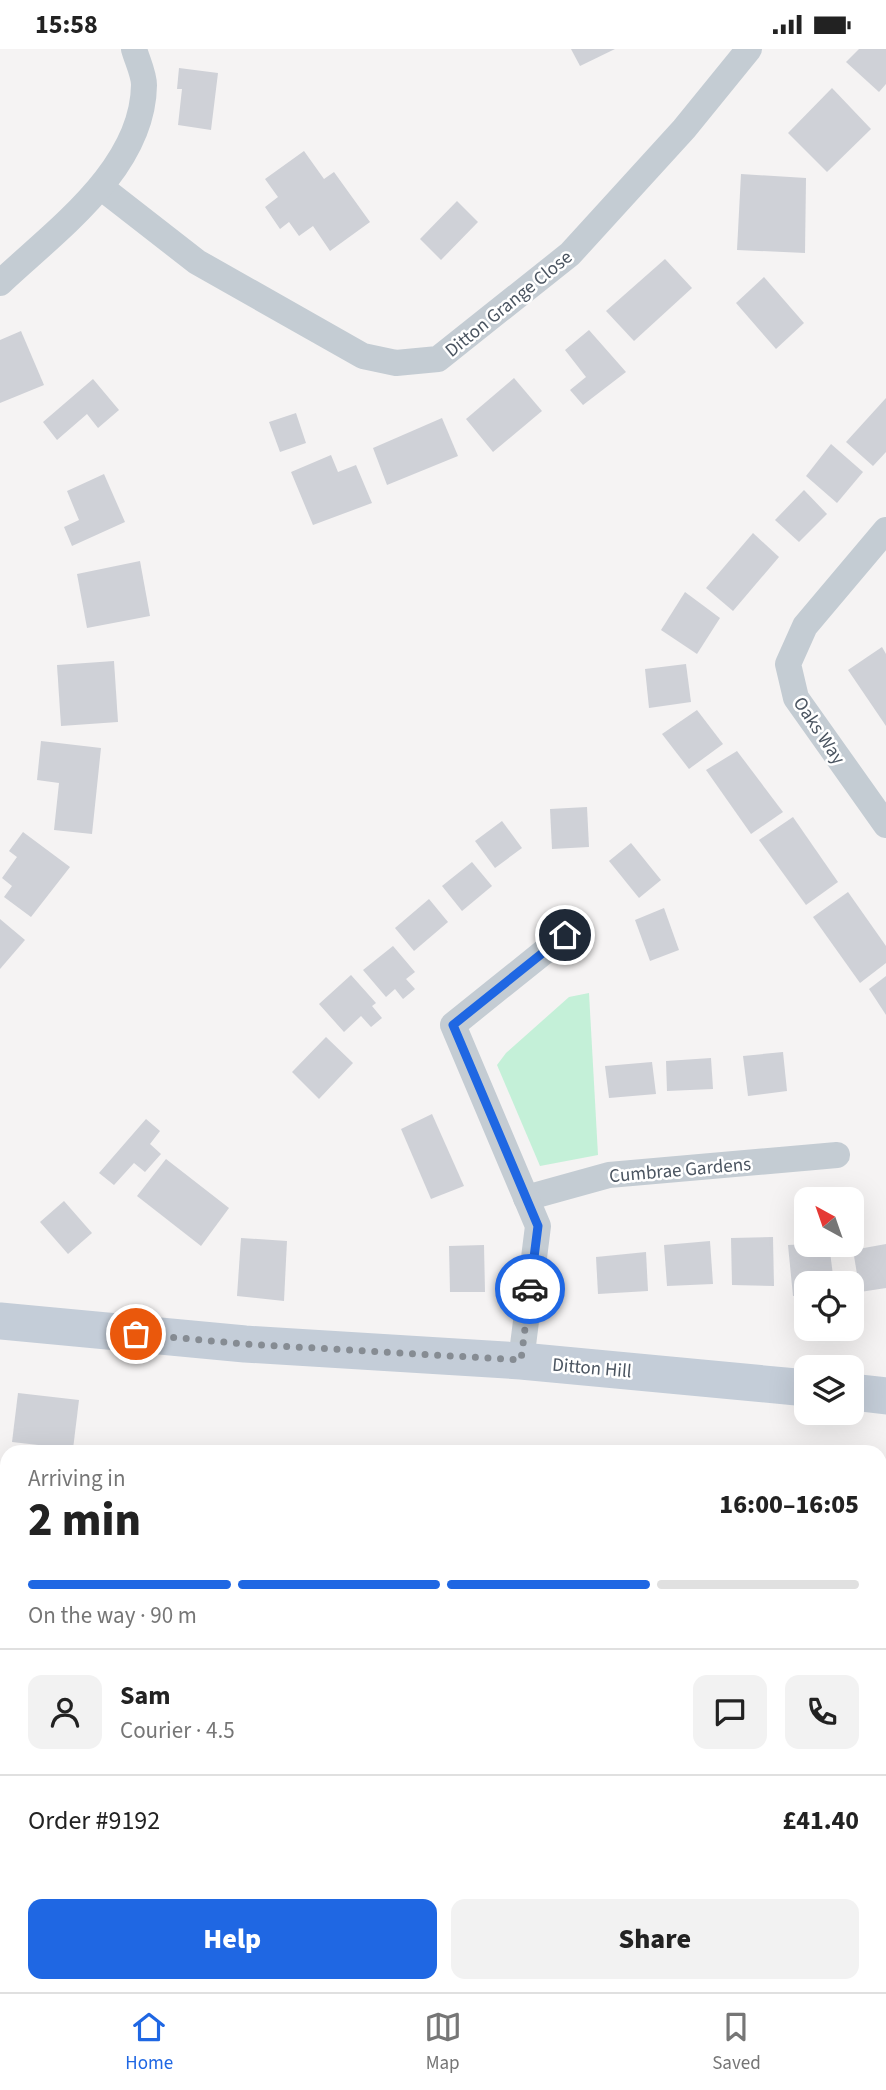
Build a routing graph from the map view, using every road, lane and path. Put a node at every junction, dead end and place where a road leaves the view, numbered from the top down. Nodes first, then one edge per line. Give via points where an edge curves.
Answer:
1 (134, 49) edge
2 (749, 49) edge
3 (102, 188) junction
4 (0, 283) edge
5 (886, 530) edge
6 (886, 825) edge
7 (565, 935) dead end
8 (837, 1155) dead end
9 (526, 1198) junction
10 (0, 1321) edge
11 (521, 1360) junction
12 (794, 1387) edge
13 (864, 1393) edge
14 (886, 1396) edge

1 - 3 street via 144,84 136,127
2 - 3 street, Ditton Grange Close via 684,129 570,254 438,359 396,363 363,356 197,262
3 - 4 street
5 - 6 street, Oaks Way via 805,627 788,664 796,698
7 - 9 street via 453,1025
8 - 9 street, Cumbrae Gardens via 609,1175
9 - 11 street via 538,1226
10 - 11 street, Ditton Hill via 245,1344
11 - 12 street, Ditton Hill
13 - 14 street

